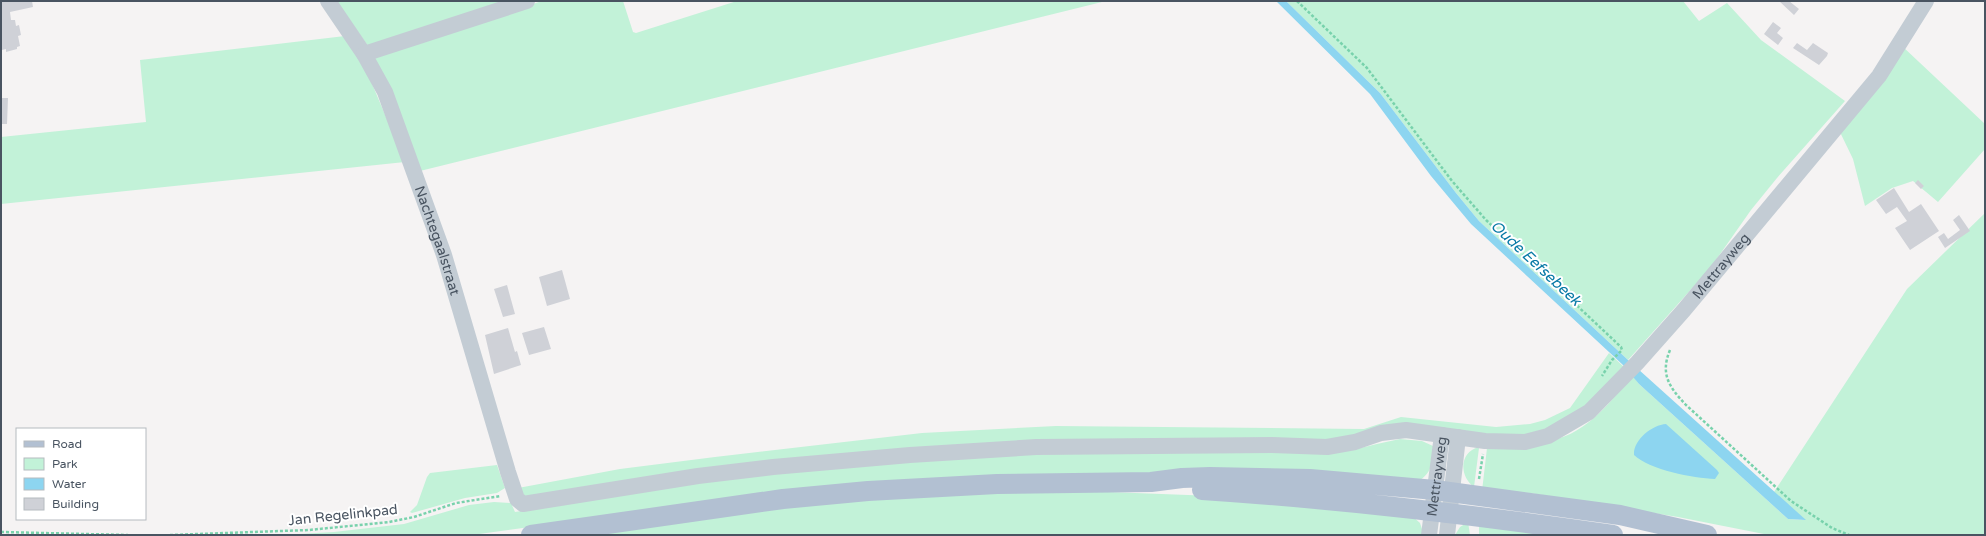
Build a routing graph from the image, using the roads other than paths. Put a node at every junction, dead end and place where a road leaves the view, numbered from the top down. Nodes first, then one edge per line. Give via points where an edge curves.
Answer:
1 (328, 1) edge
2 (527, 1) edge
3 (1926, 1) edge
4 (364, 54) junction
5 (1442, 435) junction
6 (1458, 437) junction
7 (1151, 482) junction
8 (1443, 491) junction
9 (1441, 511) junction
10 (531, 535) edge
11 (1429, 535) edge
12 (1447, 535) edge
13 (1613, 535) edge
14 (1707, 535) edge

1 - 4 street, Nachtegaalstraat
2 - 4 street
3 - 6 street, Mettrayweg via 1879,76 1684,310 1589,412 1548,436 1525,442
4 - 5 street, Nachtegaalstraat via 385,92 444,255 515,493 519,502 523,504 698,476 926,454 1036,447 1327,447 1356,442 1381,433 1406,430
5 - 6 street, Mettrayweg
5 - 8 street, Mettrayweg
6 - 8 street, Mettrayweg
7 - 8 main road via 1210,477 1310,479
7 - 9 main road via 1182,488
7 - 10 main road via 997,484 868,491 752,503
8 - 9 street, Mettrayweg
8 - 14 main road via 1620,515
9 - 11 street, Mettrayweg
9 - 12 street, Mettrayweg
9 - 13 main road

